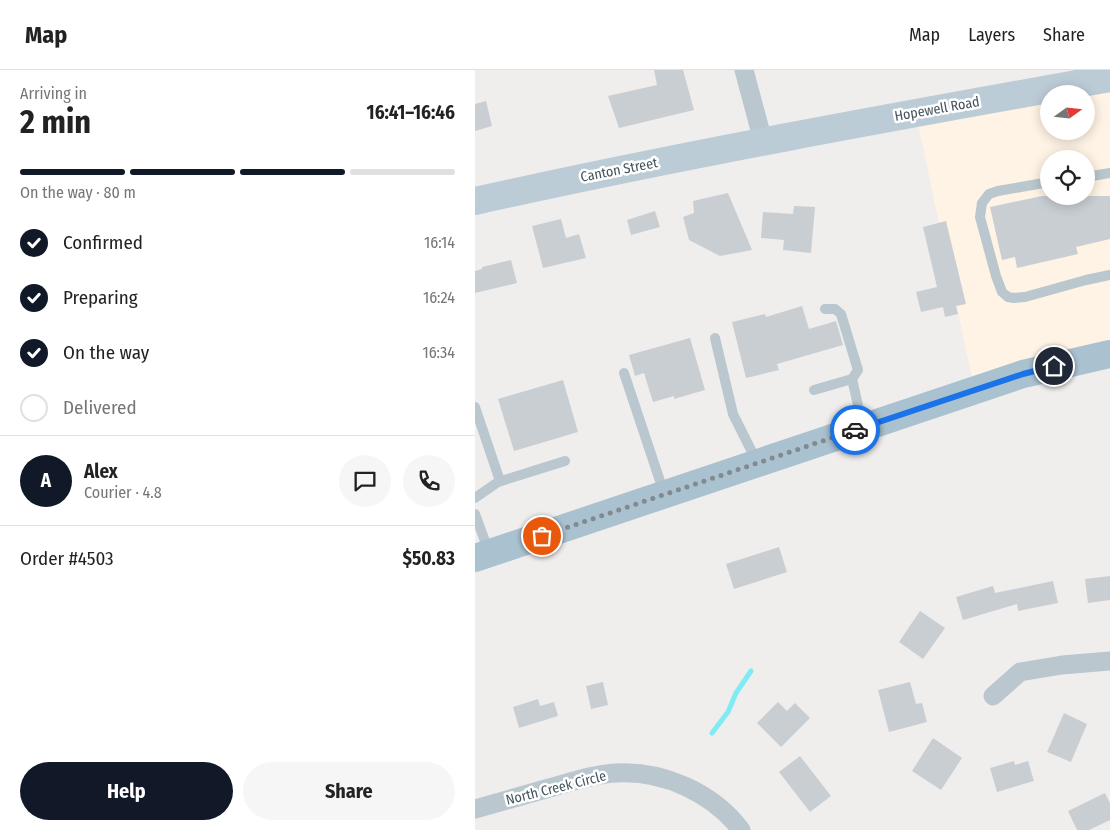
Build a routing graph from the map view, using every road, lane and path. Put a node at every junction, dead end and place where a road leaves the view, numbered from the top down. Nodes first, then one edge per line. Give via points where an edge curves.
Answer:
1 (744, 70) edge
2 (1110, 78) edge
3 (763, 141) junction
4 (1110, 173) edge
5 (1095, 176) edge
6 (1040, 184) edge
7 (475, 201) edge
8 (1110, 275) edge
9 (825, 309) dead end
10 (715, 338) dead end
11 (1110, 354) edge
12 (624, 373) dead end
13 (852, 379) junction
14 (814, 390) dead end
15 (475, 407) edge
16 (863, 427) junction
17 (565, 461) dead end
18 (757, 463) junction
19 (500, 481) junction
20 (664, 494) junction
21 (475, 498) edge
22 (475, 514) edge
23 (482, 556) edge
24 (1110, 661) edge
25 (993, 696) dead end
26 (475, 809) edge
27 (741, 830) edge

1 - 3 street
2 - 3 street, Hopewell Road
3 - 7 street, Canton Street
4 - 5 lane
6 - 8 lane via 989,194 982,203 980,217 1002,292 1008,297 1025,297
9 - 13 lane via 835,309 841,314 858,370
10 - 18 lane via 733,414
11 - 16 main road via 1023,374
12 - 20 lane
13 - 14 lane
13 - 16 lane
15 - 19 lane
16 - 18 main road
17 - 19 lane
18 - 20 main road
19 - 21 lane
20 - 23 main road
22 - 23 lane
24 - 25 street via 1020,672
26 - 27 street, North Creek Circle via 586,777 617,773 671,781 696,792 719,807

